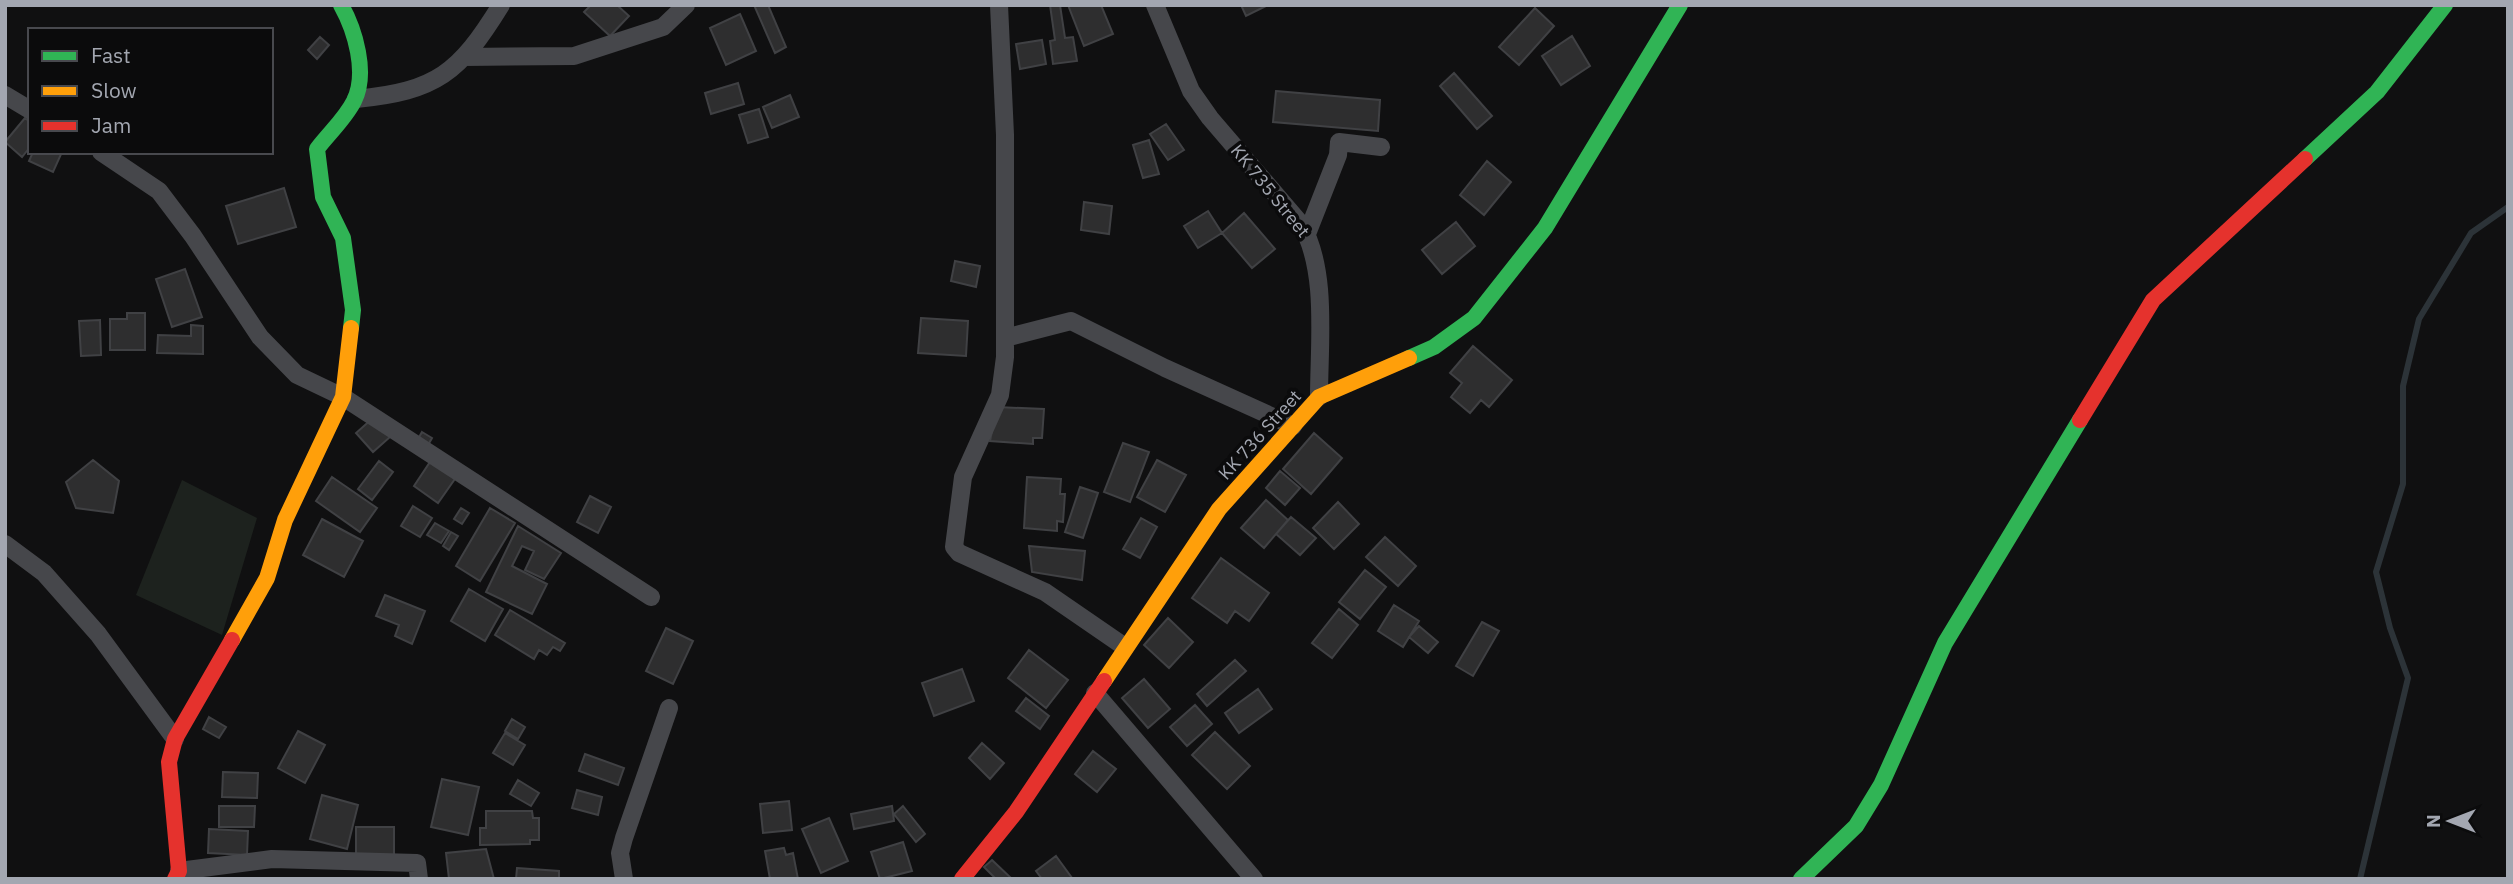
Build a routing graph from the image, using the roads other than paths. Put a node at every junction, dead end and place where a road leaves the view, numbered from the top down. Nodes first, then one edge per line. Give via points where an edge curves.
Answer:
1 (341, 5) edge
2 (501, 5) edge
3 (686, 5) edge
4 (999, 5) edge
5 (1155, 5) edge
6 (1680, 5) edge
7 (2445, 5) edge
8 (464, 57) junction
9 (5, 95) edge
10 (356, 99) junction
11 (28, 109) edge
12 (1381, 147) dead end
13 (104, 154) edge
14 (1307, 234) junction
15 (1005, 338) junction
16 (343, 397) junction
17 (1319, 397) junction
18 (1293, 426) junction
19 (5, 544) edge
20 (651, 597) dead end
21 (1125, 647) junction
22 (1095, 693) junction
23 (669, 708) dead end
24 (175, 739) junction
25 (177, 875) edge
26 (419, 879) edge
27 (624, 879) edge
28 (962, 879) edge
29 (1254, 879) edge
30 (1801, 879) edge

1 - 10 street via 350,18 358,57
2 - 8 street
3 - 8 street via 663,27 574,56
4 - 15 street via 1005,135
5 - 14 street, KK 735 Street via 1191,91
6 - 17 street, KK 736 Street via 1545,228 1474,318 1434,347
7 - 30 street via 2377,92 2153,300 1945,643 1881,785 1856,826
8 - 10 street via 455,68 404,94
9 - 11 street
10 - 16 street via 317,149 323,197 343,238 353,310
12 - 14 street via 1339,142
13 - 16 street via 159,191 260,337 288,366
14 - 17 street, KK 735 Street via 1318,270
15 - 18 street via 1071,321
15 - 21 street via 1000,396 963,477 954,547 1045,592
16 - 20 street
16 - 24 street via 285,520 267,578
17 - 18 street, KK 736 Street
18 - 21 street, KK 736 Street via 1219,509
19 - 24 street via 44,573 98,634
21 - 22 street, KK 736 Street
22 - 28 street, KK 736 Street via 1016,811
22 - 29 street
23 - 27 street via 624,838
24 - 25 street via 169,762
25 - 26 street via 272,859 417,863

